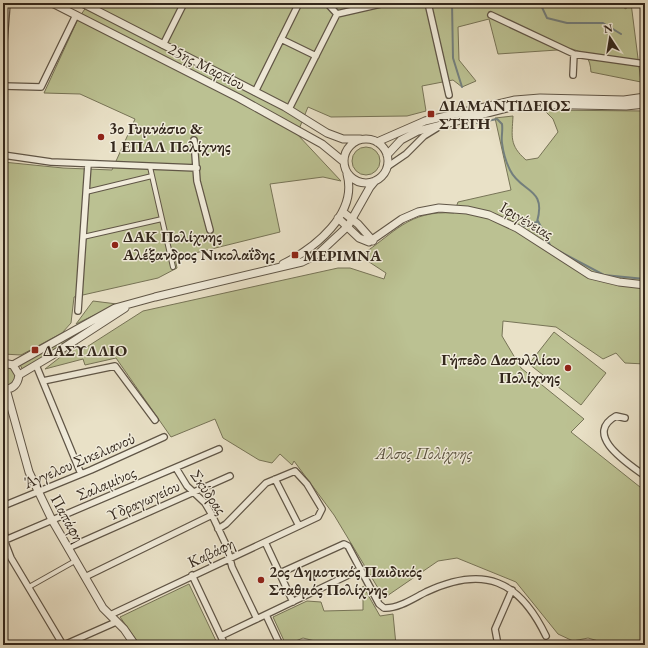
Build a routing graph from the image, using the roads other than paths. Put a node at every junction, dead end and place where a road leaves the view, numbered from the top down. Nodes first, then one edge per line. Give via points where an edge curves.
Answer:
1 (7, 3) edge
2 (52, 3) edge
3 (81, 3) edge
4 (184, 3) edge
5 (299, 3) edge
6 (327, 3) edge
7 (385, 3) edge
8 (428, 3) edge
9 (337, 14) junction
10 (491, 14) dead end
11 (76, 15) junction
12 (282, 38) junction
13 (163, 45) junction
14 (3, 54) edge
15 (574, 54) junction
16 (316, 56) junction
17 (645, 64) edge
18 (573, 75) dead end
19 (3, 86) edge
20 (255, 92) junction
21 (449, 95) dead end
22 (645, 97) edge
23 (645, 104) edge
24 (289, 109) junction
25 (455, 120) junction
26 (360, 139) junction
27 (194, 140) dead end
28 (377, 142) junction
29 (388, 155) junction
30 (3, 156) edge
31 (344, 162) junction
32 (88, 164) junction
33 (150, 167) junction
34 (387, 167) junction
35 (197, 168) junction
36 (347, 173) junction
37 (152, 176) junction
38 (375, 181) junction
39 (86, 192) junction
40 (341, 215) junction
41 (162, 218) junction
42 (352, 219) junction
43 (348, 226) junction
44 (210, 230) dead end
45 (83, 237) junction
46 (373, 241) junction
47 (173, 267) dead end
48 (268, 270) junction
49 (645, 285) edge
50 (130, 304) junction
51 (78, 311) dead end
52 (3, 363) edge
53 (13, 365) junction
54 (36, 365) junction
55 (19, 375) junction
56 (43, 381) junction
57 (4, 389) edge
58 (625, 418) dead end
59 (155, 420) dead end
60 (164, 437) dead end
61 (219, 449) dead end
62 (176, 468) junction
63 (81, 474) junction
64 (230, 476) dead end
65 (645, 476) edge
66 (274, 479) junction
67 (37, 492) junction
68 (192, 492) junction
69 (3, 506) edge
70 (212, 515) junction
71 (52, 520) junction
72 (3, 524) edge
73 (299, 526) junction
74 (218, 529) junction
75 (4, 540) edge
76 (265, 542) junction
77 (68, 548) junction
78 (229, 558) junction
79 (76, 561) junction
80 (360, 569) junction
81 (280, 573) junction
82 (192, 575) junction
83 (85, 577) junction
84 (29, 587) junction
85 (512, 590) junction
86 (293, 602) junction
87 (266, 615) junction
88 (110, 616) junction
89 (257, 619) junction
90 (116, 622) junction
91 (221, 636) junction
92 (546, 636) dead end
93 (63, 645) edge
94 (135, 645) edge
95 (225, 645) edge
96 (280, 645) edge
97 (498, 645) edge

1 - 14 street
2 - 11 street, 25ης Μαρτίου
3 - 11 street
3 - 13 street, 25ης Μαρτίου
4 - 13 street
5 - 12 street
6 - 9 street
7 - 9 street
8 - 21 street
9 - 16 street
10 - 15 street
11 - 19 street via 41,87
11 - 31 street, 25ης Μαρτίου via 239,98 322,144
12 - 16 street
12 - 20 street
13 - 20 street, 25ης Μαρτίου
15 - 17 street
15 - 18 street
16 - 24 street
20 - 24 street, 25ης Μαρτίου
22 - 28 street via 624,100 515,100 425,121
23 - 25 street via 528,104
24 - 26 street, 25ης Μαρτίου via 335,137
25 - 29 street via 407,136 396,143
25 - 34 street via 424,136 406,154
26 - 28 street via 372,139
26 - 31 street via 348,148
27 - 35 street
28 - 29 street
29 - 34 street
30 - 32 street
31 - 36 street
32 - 33 street
32 - 39 street
33 - 35 street
33 - 37 street
34 - 38 street
35 - 44 street via 197,181
36 - 38 street via 357,181
36 - 40 street via 349,197
37 - 39 street
37 - 41 street
38 - 42 street
39 - 45 street
40 - 42 street
40 - 43 street
40 - 48 street via 312,246 293,259
41 - 45 street
41 - 47 street
42 - 43 street
42 - 46 street
43 - 46 street via 362,240
43 - 48 street via 318,254 302,262
45 - 51 street
46 - 49 street, Ιφιγένειας via 398,222 418,212 439,208 467,210 489,215 517,228 590,275
48 - 50 street
50 - 53 street via 115,308
50 - 54 street
52 - 53 street
53 - 55 street
54 - 55 street
54 - 56 street
55 - 57 street via 15,385
56 - 59 street via 113,365
56 - 63 street
57 - 67 street, Παπάφη
58 - 65 street via 616,416 608,423 604,431 605,440 619,456
60 - 63 street, Άγγελου Σικελιανού
61 - 62 street, Σαλαμίνος
62 - 68 street, Σκύδρας
62 - 71 street, Σαλαμίνος
63 - 67 street, Άγγελου Σικελιανού
64 - 68 street, Υδραγωγείου
66 - 73 street
66 - 73 street, Καβάφη via 295,471 321,506 322,512 318,517
66 - 74 street via 264,485
67 - 69 street, Άγγελου Σικελιανού
67 - 71 street, Παπάφη
68 - 70 street, Σκύδρας via 205,503
68 - 77 street, Υδραγωγείου
70 - 74 street, Σκύδρας
70 - 83 street
71 - 75 street, Σαλαμίνος
71 - 77 street, Παπάφη
72 - 75 street
73 - 76 street, Καβάφη
74 - 78 street, Σκύδρας
75 - 84 street via 10,556
76 - 78 street, Καβάφη
76 - 81 street
77 - 79 street, Παπάφη
78 - 82 street, Καβάφη
78 - 89 street, Σκύδρας
79 - 83 street, Παπάφη
79 - 84 street
80 - 81 street via 348,546 344,544
80 - 85 street via 379,604 384,608 393,607 446,583 464,579 491,581
80 - 86 street
81 - 86 street
82 - 88 street, Καβάφη
82 - 91 street
83 - 88 street, Παπάφη
84 - 93 street
85 - 92 street via 530,607
85 - 97 street via 495,628
86 - 87 street
87 - 89 street
87 - 96 street
88 - 90 street, Παπάφη
89 - 91 street
90 - 93 street
90 - 94 street, Παπάφη
91 - 95 street

